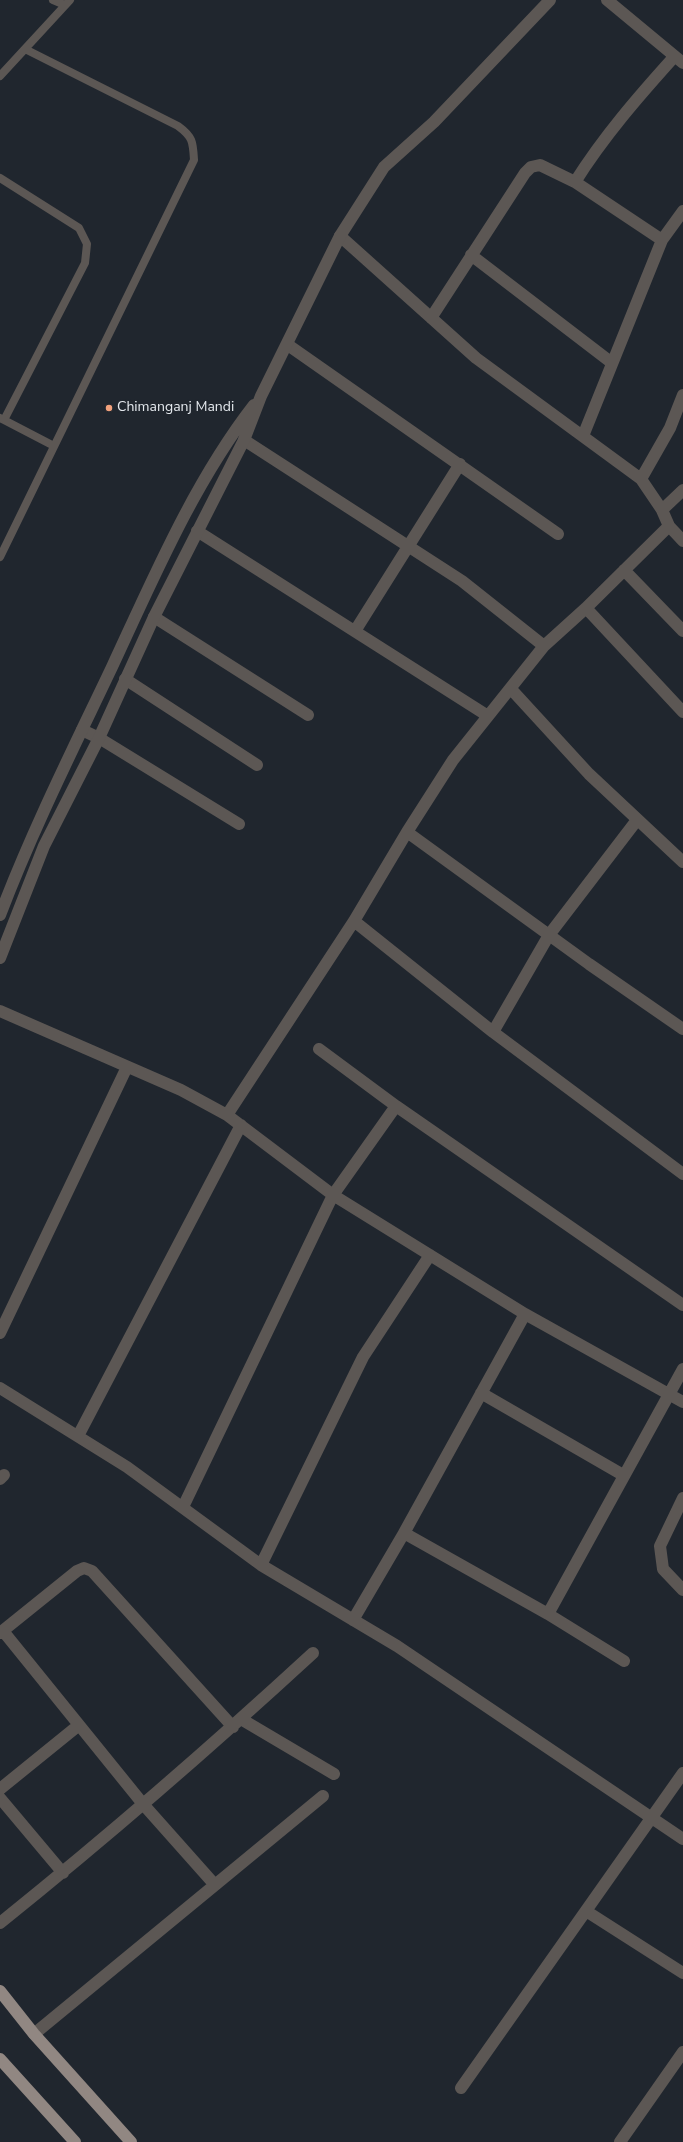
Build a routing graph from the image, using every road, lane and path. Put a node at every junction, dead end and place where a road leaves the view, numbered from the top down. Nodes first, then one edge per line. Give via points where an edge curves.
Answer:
1 (53, 0) edge
2 (550, 0) edge
3 (607, 0) edge
4 (67, 3) edge
5 (25, 49) junction
6 (679, 60) edge
7 (0, 76) edge
8 (0, 178) edge
9 (575, 182) junction
10 (683, 211) edge
11 (340, 236) junction
12 (662, 240) junction
13 (471, 255) junction
14 (431, 318) junction
15 (288, 345) junction
16 (612, 363) junction
17 (683, 395) edge
18 (261, 396) junction
19 (2, 419) edge
20 (583, 436) junction
21 (244, 440) junction
22 (54, 446) junction
23 (460, 464) junction
24 (641, 479) junction
25 (683, 490) edge
26 (662, 510) junction
27 (669, 526) junction
28 (198, 531) junction
29 (558, 534) dead end
30 (683, 541) edge
31 (408, 546) junction
32 (0, 557) edge
33 (624, 570) junction
34 (586, 608) junction
35 (154, 616) junction
36 (355, 631) junction
37 (683, 631) edge
38 (544, 646) junction
39 (125, 680) junction
40 (511, 689) junction
41 (683, 712) edge
42 (308, 715) dead end
43 (488, 716) junction
44 (82, 730) junction
45 (99, 738) junction
46 (257, 765) dead end
47 (637, 820) junction
48 (239, 824) dead end
49 (407, 832) junction
50 (683, 862) edge
51 (0, 915) edge
52 (354, 921) junction
53 (549, 935) junction
54 (0, 958) edge
55 (0, 1010) edge
56 (683, 1029) edge
57 (493, 1032) junction
58 (319, 1049) dead end
59 (127, 1066) junction
60 (396, 1106) junction
61 (227, 1115) junction
62 (241, 1125) junction
63 (683, 1174) edge
64 (333, 1195) junction
65 (430, 1255) junction
66 (683, 1304) edge
67 (525, 1314) junction
68 (0, 1333) edge
69 (683, 1369) edge
70 (0, 1388) edge
71 (481, 1393) junction
72 (669, 1394) junction
73 (683, 1402) edge
74 (78, 1436) junction
75 (623, 1476) junction
76 (683, 1498) edge
77 (183, 1507) junction
78 (404, 1533) junction
79 (261, 1565) junction
80 (683, 1590) edge
81 (548, 1614) junction
82 (353, 1620) junction
83 (1, 1632) edge
84 (313, 1653) dead end
85 (624, 1661) dead end
86 (237, 1723) junction
87 (79, 1725) junction
88 (683, 1773) edge
89 (334, 1774) dead end
90 (0, 1789) edge
91 (323, 1796) dead end
92 (0, 1798) edge
93 (143, 1804) junction
94 (652, 1818) junction
95 (683, 1839) edge
96 (63, 1873) junction
97 (215, 1885) junction
98 (586, 1911) junction
99 (0, 1923) edge
100 (683, 1973) edge
101 (0, 1991) edge
102 (34, 2034) junction
103 (683, 2052) edge
104 (0, 2059) edge
105 (460, 2088) dead end
106 (75, 2142) edge
107 (131, 2142) edge
108 (620, 2142) edge

1 - 4 lane
2 - 11 street via 434,122 384,167
3 - 6 street
4 - 5 lane
5 - 7 lane
5 - 22 lane via 178,126 188,134 193,143 194,160
6 - 9 street via 626,110
8 - 19 lane via 79,228 86,244 85,263
9 - 12 street
9 - 13 street via 540,165 531,167
10 - 12 street
11 - 14 street
11 - 15 street
12 - 16 street
13 - 14 street
13 - 16 street
14 - 20 street via 476,358
15 - 18 street
15 - 23 street
16 - 20 street
17 - 24 street via 670,428
18 - 21 street
18 - 44 street via 234,430 187,511
19 - 22 lane
20 - 24 street
21 - 28 street
21 - 31 street
22 - 32 lane
23 - 29 street
23 - 31 street
24 - 26 street
25 - 26 street
26 - 27 street
27 - 30 street
27 - 33 street
28 - 35 street
28 - 36 street
31 - 36 street
31 - 38 street via 462,581
33 - 34 street
33 - 37 street
34 - 38 street
34 - 41 street
35 - 39 street
35 - 42 street
36 - 43 street
38 - 40 street
39 - 45 street
39 - 46 street
40 - 43 street
40 - 47 street via 589,774
43 - 49 street via 453,760
44 - 45 street
44 - 51 street via 15,876
45 - 48 street
45 - 54 street via 44,846
47 - 50 street
47 - 53 street
49 - 52 street
49 - 53 street
52 - 57 street
52 - 61 street
53 - 56 street
53 - 57 street
55 - 59 street
57 - 63 street
58 - 60 street
59 - 61 street via 182,1090
59 - 68 street
60 - 64 street
60 - 66 street
61 - 62 street
62 - 64 street
62 - 74 street
64 - 65 street
64 - 77 street
65 - 67 street
65 - 79 street via 363,1357
67 - 71 street
67 - 72 street
69 - 72 street
70 - 74 street
71 - 75 street
71 - 78 street
72 - 73 street
72 - 75 street
74 - 77 street
75 - 81 street
76 - 80 street via 660,1546 663,1569
77 - 79 street
78 - 81 street
78 - 82 street
79 - 82 street
81 - 85 street
82 - 94 street via 397,1646
83 - 86 street via 77,1571 84,1568 92,1571
83 - 87 street
84 - 86 street
86 - 89 street
86 - 93 street
87 - 90 street
87 - 93 street
88 - 94 street
91 - 97 street
92 - 96 street
93 - 96 street
93 - 97 street
94 - 95 street
94 - 98 street
96 - 99 street
97 - 102 street
98 - 100 street
98 - 105 street
101 - 102 main road
102 - 107 main road
103 - 108 street
104 - 106 main road

